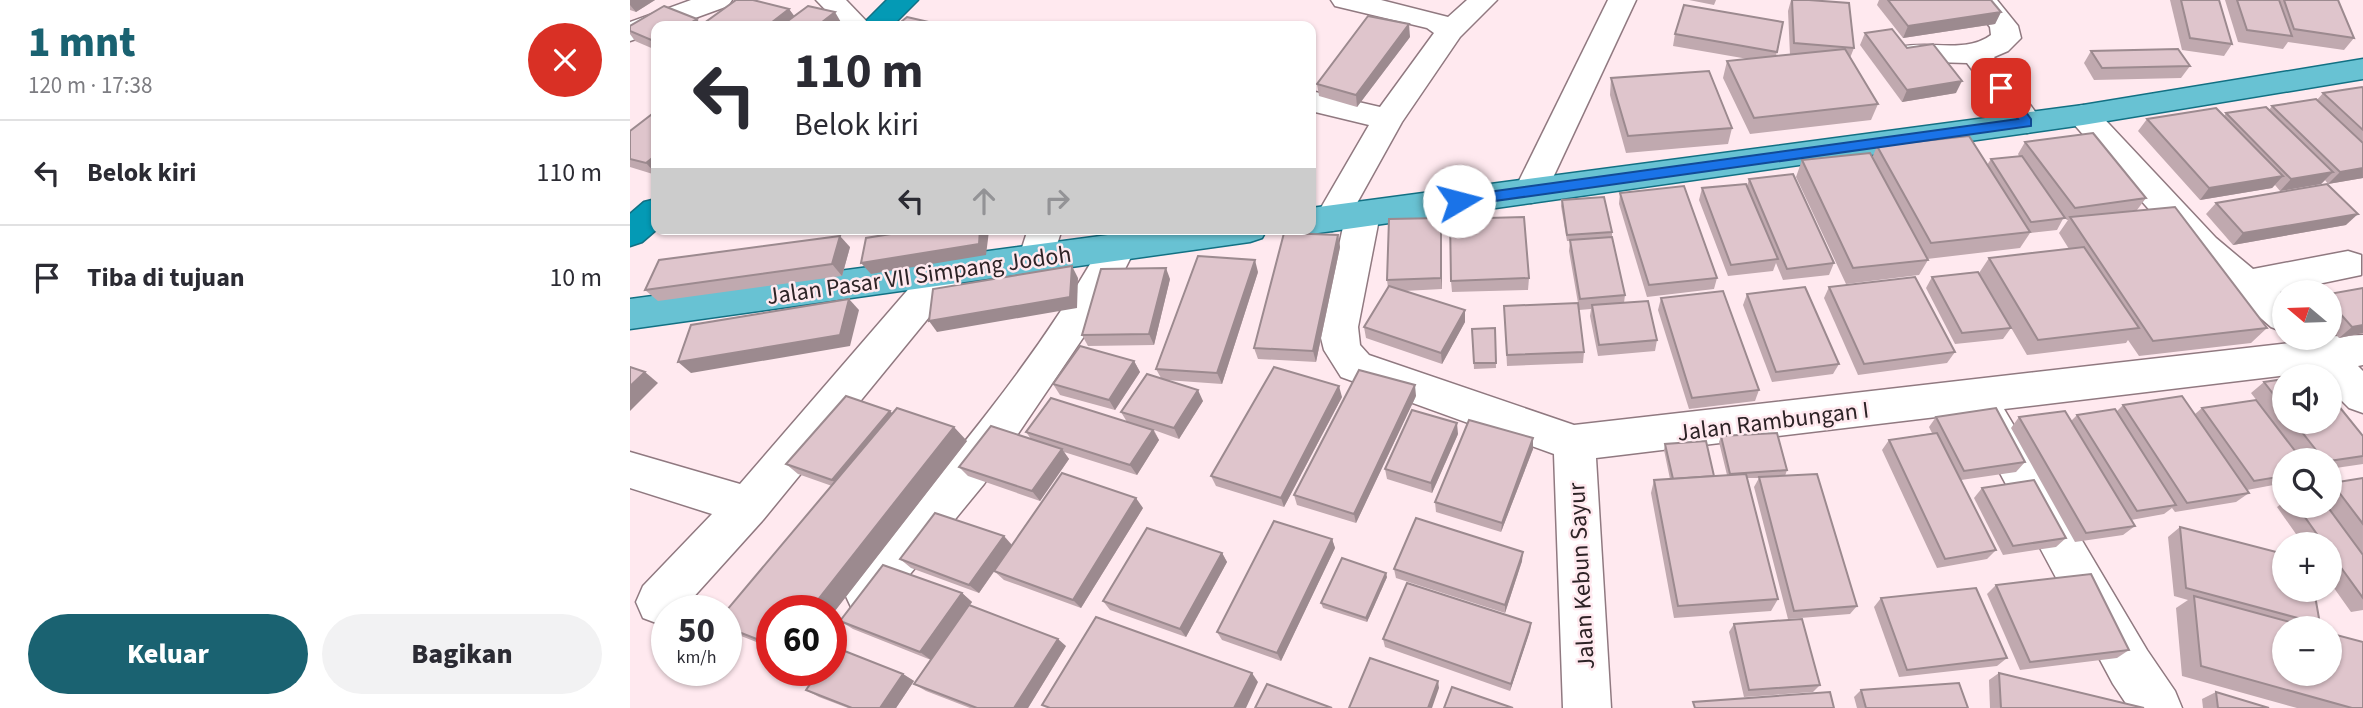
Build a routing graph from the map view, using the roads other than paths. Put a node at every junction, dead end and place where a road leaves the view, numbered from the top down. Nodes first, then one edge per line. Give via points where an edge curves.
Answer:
1 (718, 0) edge
2 (830, 0) edge
3 (904, 0) edge
4 (1347, 0) edge
5 (1483, 0) edge
6 (1622, 0) edge
7 (1982, 0) edge
8 (660, 21) edge
9 (852, 21) edge
10 (881, 21) edge
11 (651, 24) edge
12 (1450, 31) junction
13 (630, 32) edge
14 (1973, 52) junction
15 (1911, 54) edge
16 (2363, 69) edge
17 (1316, 103) edge
18 (2083, 115) junction
19 (1388, 119) junction
20 (2027, 122) junction
21 (1531, 191) junction
22 (1335, 218) edge
23 (1207, 235) edge
24 (1040, 245) edge
25 (1118, 247) junction
26 (2348, 265) dead end
27 (944, 272) junction
28 (2247, 284) junction
29 (2272, 306) edge
30 (630, 314) edge
31 (2342, 348) edge
32 (2286, 350) edge
33 (2316, 350) edge
34 (2363, 350) edge
35 (2363, 396) edge
36 (1979, 397) junction
37 (1574, 443) junction
38 (630, 470) edge
39 (748, 506) junction
40 (867, 592) edge
41 (665, 595) edge
42 (1587, 708) edge
43 (2158, 708) edge

1 - 8 street
2 - 9 street
3 - 10 highway
4 - 12 street via 1437,22
5 - 12 street, Jalan Rambungan I
6 - 21 street
7 - 14 street via 2004,26 2006,38 1998,47
11 - 13 street
12 - 19 street, Jalan Rambungan I
14 - 15 street
14 - 20 street
16 - 18 main road
17 - 19 street
18 - 20 main road
18 - 28 street via 2203,247
19 - 22 street, Jalan Rambungan I
20 - 21 main road
21 - 22 main road
22 - 37 street, Jalan Rambungan I via 1337,335 1342,352 1355,366
23 - 25 main road, Jalan Pasar VII Simpang Jodoh
24 - 25 main road, Jalan Pasar VII Simpang Jodoh
24 - 27 main road, Jalan Pasar VII Simpang Jodoh
25 - 40 street via 1100,285 968,471
26 - 28 street
27 - 30 main road, Jalan Pasar VII Simpang Jodoh
27 - 39 street
28 - 29 street
31 - 34 street, Jalan Rambungan I
32 - 36 street, Jalan Rambungan I
33 - 35 street
36 - 37 street, Jalan Rambungan I
36 - 43 street via 2130,667
37 - 42 street, Jalan Kebun Sayur
38 - 39 street
39 - 41 street

